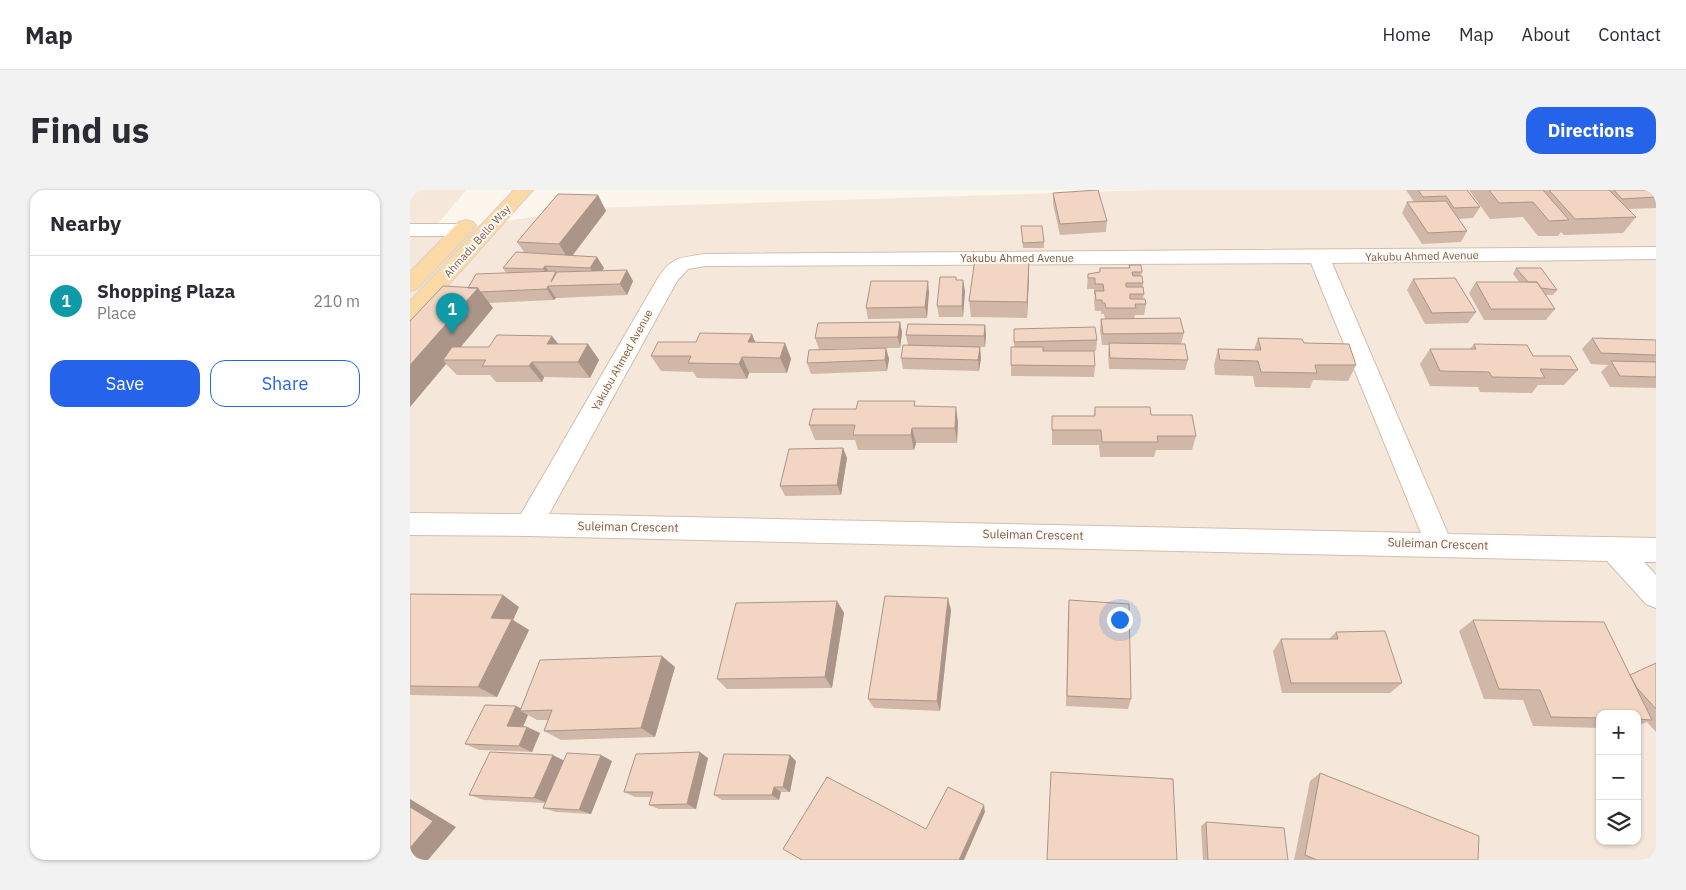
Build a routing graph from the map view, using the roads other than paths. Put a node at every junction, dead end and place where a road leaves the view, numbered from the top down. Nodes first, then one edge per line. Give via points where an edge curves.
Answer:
1 (524, 190) edge
2 (489, 201) edge
3 (410, 230) edge
4 (462, 230) junction
5 (1656, 253) edge
6 (1319, 257) junction
7 (410, 284) edge
8 (410, 314) edge
9 (410, 524) edge
10 (529, 525) junction
11 (1439, 544) junction
12 (1614, 549) junction
13 (1656, 550) edge
14 (1656, 595) edge

1 - 8 main road, Ahmadu Bello Way
2 - 4 main road, Ahmadu Bello Way
3 - 4 street
4 - 7 main road, Ahmadu Bello Way
5 - 6 street, Yakubu Ahmed Avenue
6 - 10 street, Yakubu Ahmed Avenue via 705,260 681,264 668,278
6 - 11 street
9 - 10 street, Suleiman Crescent
10 - 11 street, Suleiman Crescent
11 - 12 street, Suleiman Crescent
12 - 13 street, Suleiman Crescent
12 - 14 street

